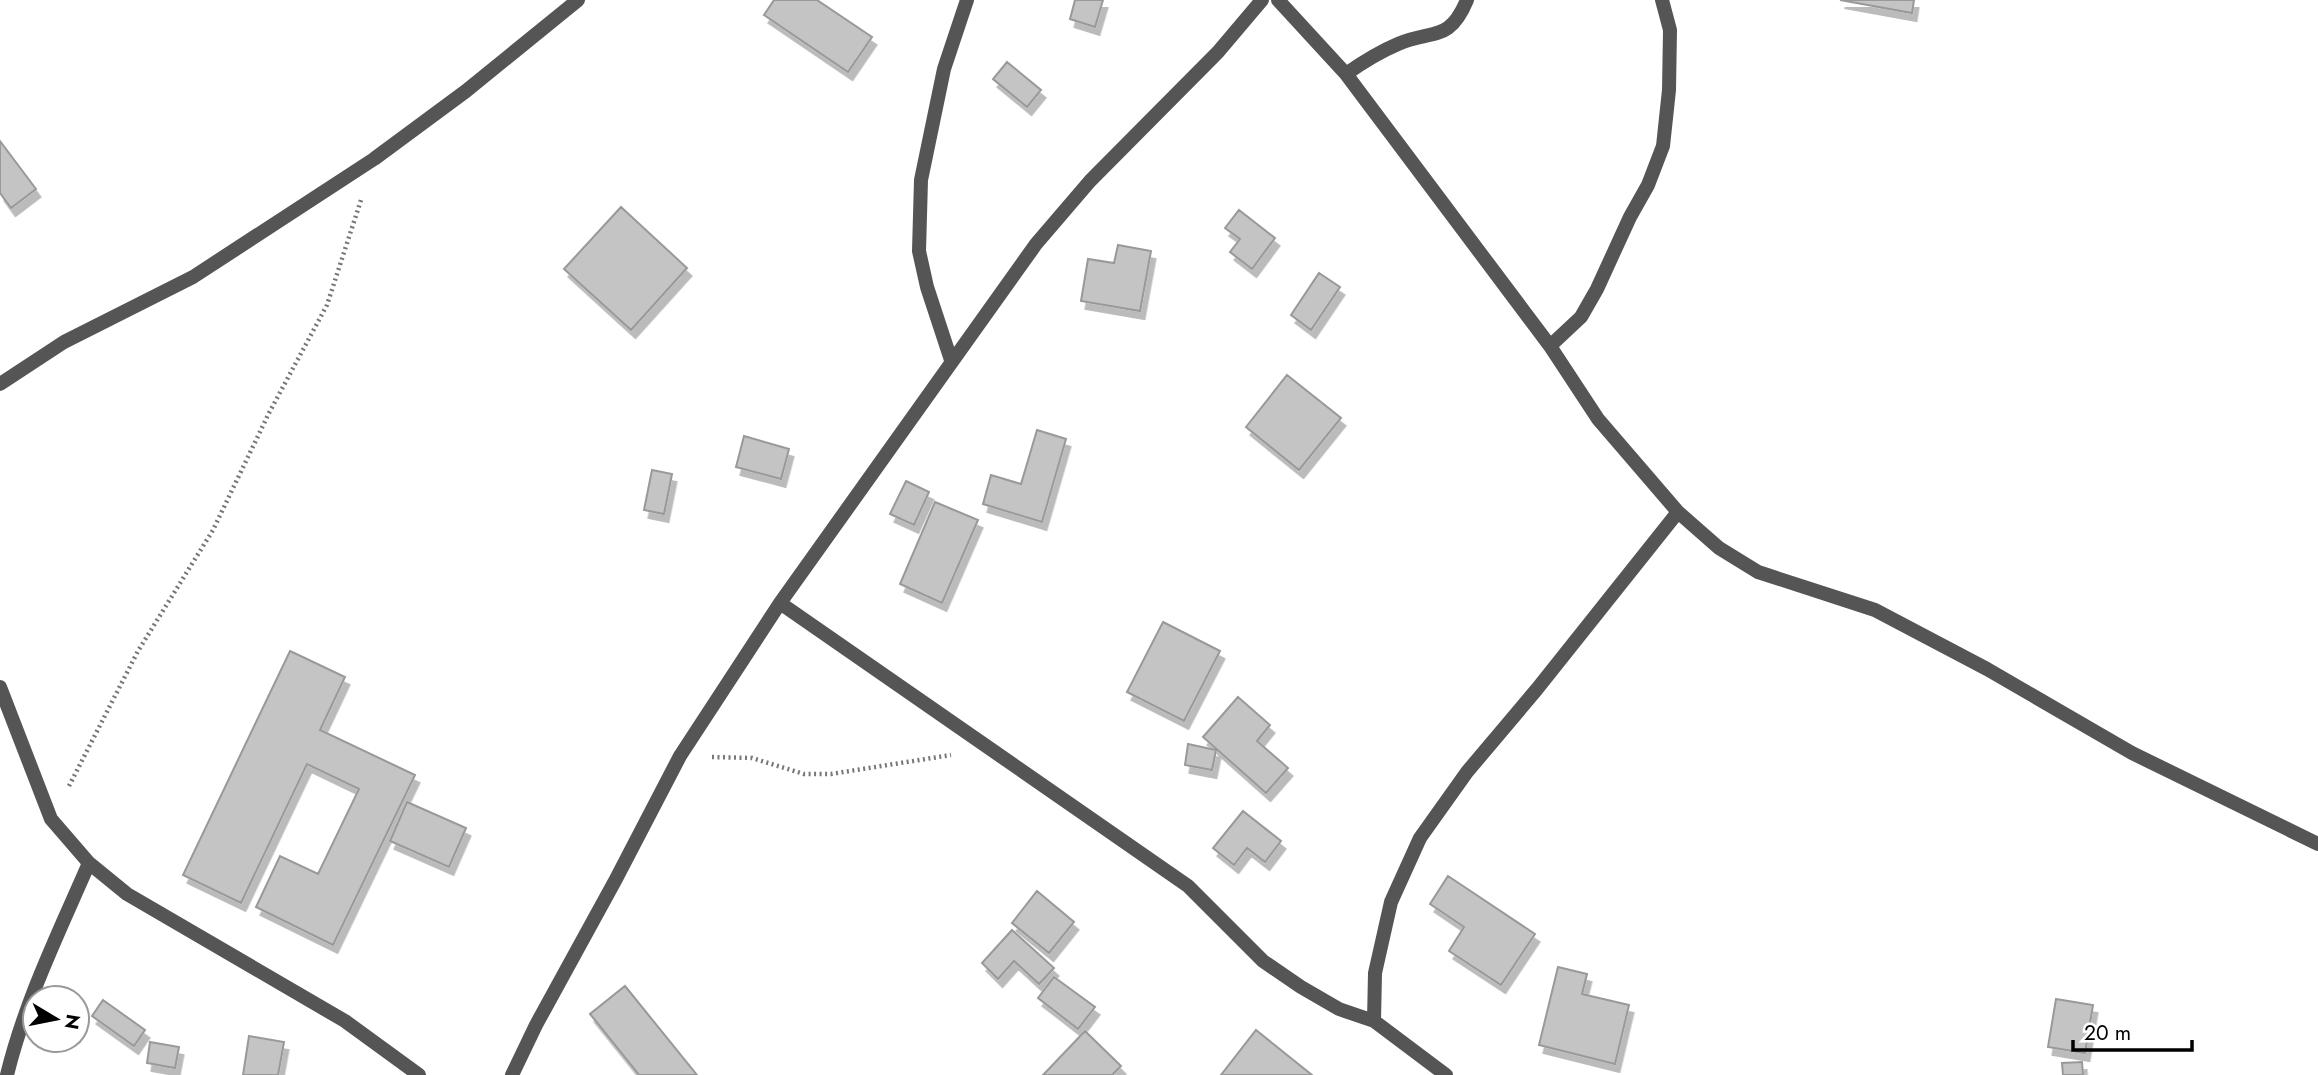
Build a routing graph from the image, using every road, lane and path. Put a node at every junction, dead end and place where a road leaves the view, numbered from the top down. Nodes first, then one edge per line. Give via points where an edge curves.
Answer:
1 (578, 0) edge
2 (967, 0) edge
3 (1262, 0) edge
4 (1278, 0) edge
5 (1467, 0) edge
6 (1662, 0) edge
7 (1346, 74) junction
8 (374, 159) junction
9 (1549, 346) junction
10 (951, 360) junction
11 (0, 384) edge
12 (1678, 512) junction
13 (780, 603) junction
14 (0, 687) edge
15 (992, 749) junction
16 (680, 756) junction
17 (51, 819) junction
18 (2318, 844) edge
19 (89, 863) junction
20 (1374, 1021) junction
21 (8, 1075) edge
22 (419, 1075) edge
23 (512, 1075) edge
24 (1447, 1075) edge

1 - 8 street
2 - 10 street via 944,69 921,180 919,251
3 - 10 street via 1218,52 1081,191
4 - 7 street
5 - 7 street via 1460,18 1445,31 1393,46
6 - 9 street via 1670,30 1663,146 1597,289 1581,317
7 - 9 street
8 - 11 street via 193,278 64,342
8 - 17 path via 327,305 214,530 138,651
9 - 12 street via 1598,419
10 - 13 street
12 - 18 street via 1719,548 1758,572 1875,610 2132,753
12 - 20 street via 1467,772 1420,838 1391,902 1375,973
13 - 15 street
13 - 16 street
14 - 17 street
15 - 16 path via 831,774 804,774 752,758
15 - 20 street via 1188,886 1263,961 1339,1009
16 - 23 street
17 - 19 street
19 - 21 street via 29,1004
19 - 22 street via 127,894 345,1021
20 - 24 street

